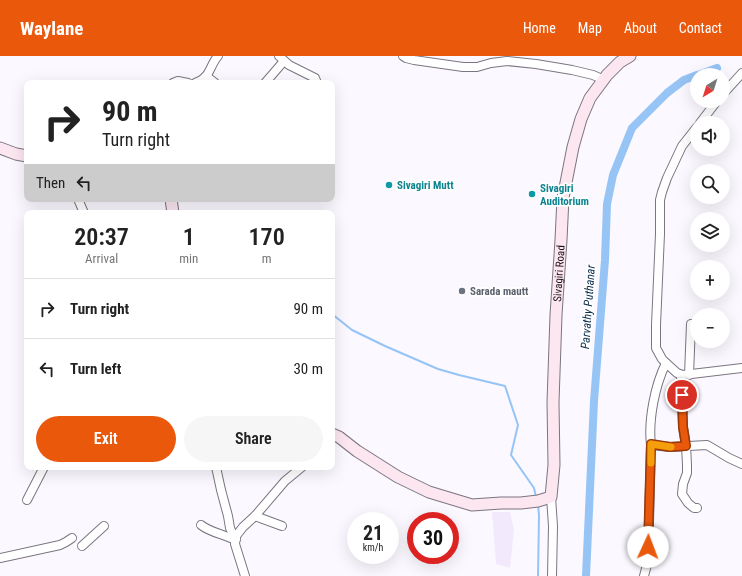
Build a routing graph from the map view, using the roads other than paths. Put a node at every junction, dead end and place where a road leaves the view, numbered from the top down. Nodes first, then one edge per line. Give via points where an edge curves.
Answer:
1 (218, 56) edge
2 (403, 56) edge
3 (630, 56) edge
4 (282, 59) edge
5 (742, 73) edge
6 (206, 76) junction
7 (201, 80) edge
8 (211, 80) edge
9 (267, 80) edge
10 (316, 80) edge
11 (604, 80) junction
12 (730, 86) edge
13 (712, 108) edge
14 (705, 116) edge
15 (690, 136) edge
16 (0, 148) edge
17 (24, 155) edge
18 (690, 324) dead end
19 (666, 363) junction
20 (742, 368) edge
21 (685, 374) junction
22 (335, 439) edge
23 (651, 444) junction
24 (686, 446) junction
25 (742, 464) edge
26 (42, 470) edge
27 (217, 470) edge
28 (298, 470) edge
29 (551, 497) junction
30 (27, 500) dead end
31 (697, 508) dead end
32 (255, 516) junction
33 (201, 525) dead end
34 (104, 526) dead end
35 (282, 526) dead end
36 (72, 538) dead end
37 (235, 539) junction
38 (82, 546) dead end
39 (0, 558) edge
40 (245, 576) edge
41 (552, 576) edge
42 (644, 576) edge

1 - 6 street
2 - 11 street via 463,68 507,61 536,64 572,70
3 - 11 main road, Sivagiri Road via 620,62
4 - 9 street
4 - 10 street
5 - 12 street
6 - 7 street
6 - 8 street
11 - 29 main road, Sivagiri Road via 590,98 582,119 573,147 563,198
13 - 14 street
15 - 19 street via 682,146 667,178 660,200 656,348
16 - 17 main road
18 - 21 street
19 - 21 street via 677,373
19 - 23 street via 653,404
20 - 21 street
21 - 24 street via 683,427
22 - 29 main road via 428,492 472,505 521,503
23 - 24 street
23 - 42 street via 648,561
24 - 25 street via 706,445
24 - 31 street via 686,473 682,494 688,503
26 - 30 street
27 - 37 street via 230,528
28 - 32 street via 285,481
29 - 41 street
32 - 35 street
32 - 37 street
33 - 37 street
34 - 38 street
36 - 39 street via 60,545
37 - 40 street

